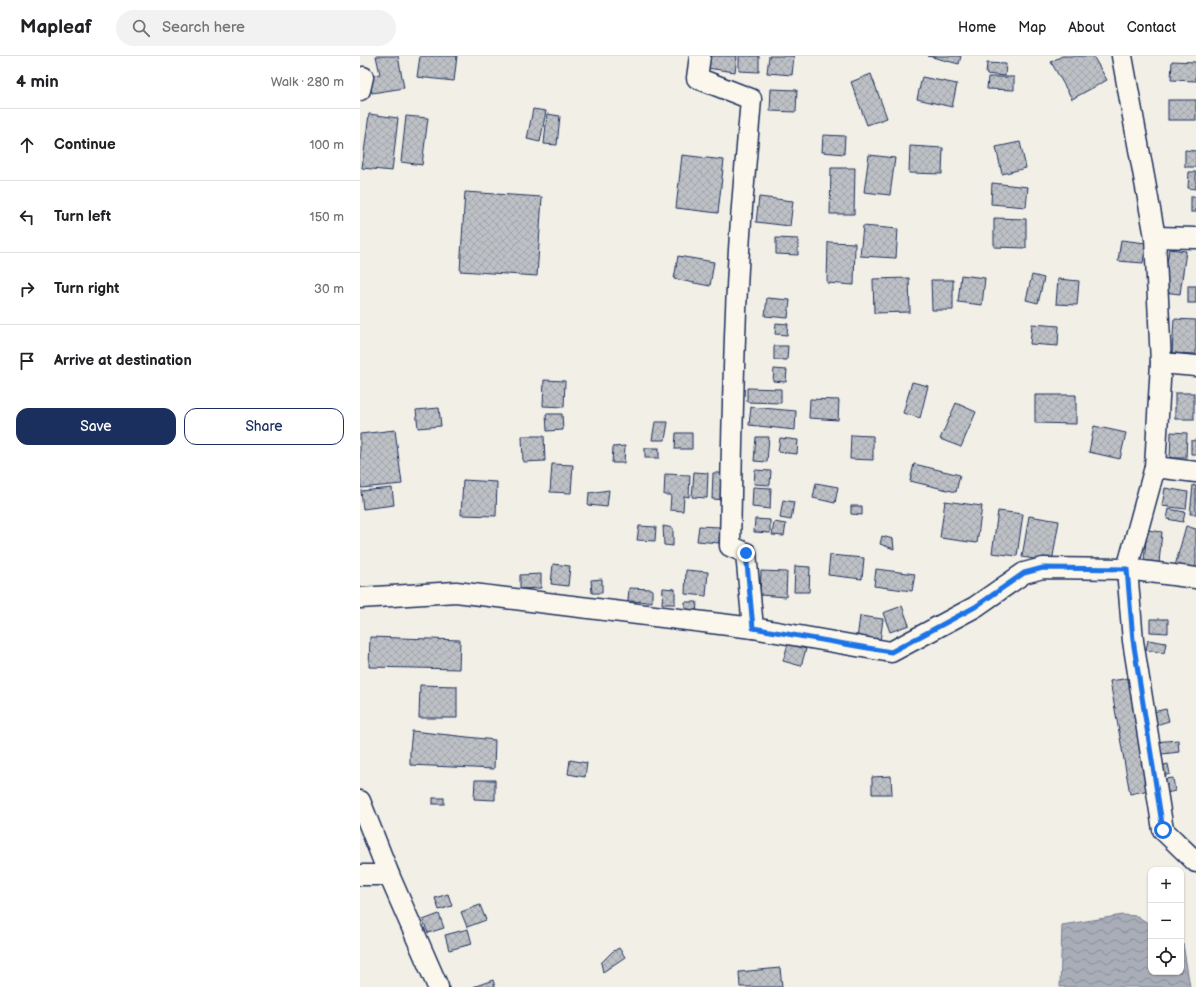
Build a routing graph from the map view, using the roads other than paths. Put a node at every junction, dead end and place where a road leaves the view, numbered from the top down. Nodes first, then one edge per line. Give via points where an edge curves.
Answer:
1 (700, 56) edge
2 (1122, 56) edge
3 (1155, 237) junction
4 (1196, 238) edge
5 (1161, 363) junction
6 (1196, 366) edge
7 (1155, 467) junction
8 (1196, 472) edge
9 (1127, 569) junction
10 (1196, 578) edge
11 (360, 598) edge
12 (753, 628) junction
13 (360, 801) edge
14 (1196, 862) edge
15 (360, 875) edge
16 (389, 875) junction
17 (438, 987) edge

1 - 12 street via 697,78 752,99 737,292 730,546 746,553
2 - 3 street
3 - 4 street
3 - 5 street
5 - 6 street
5 - 7 street
7 - 8 street
7 - 9 street
9 - 10 street
9 - 12 street via 1043,568 1024,573 975,607 891,652
9 - 14 street via 1133,640 1163,830
11 - 12 street via 456,592
13 - 16 street
15 - 16 street
16 - 17 street

